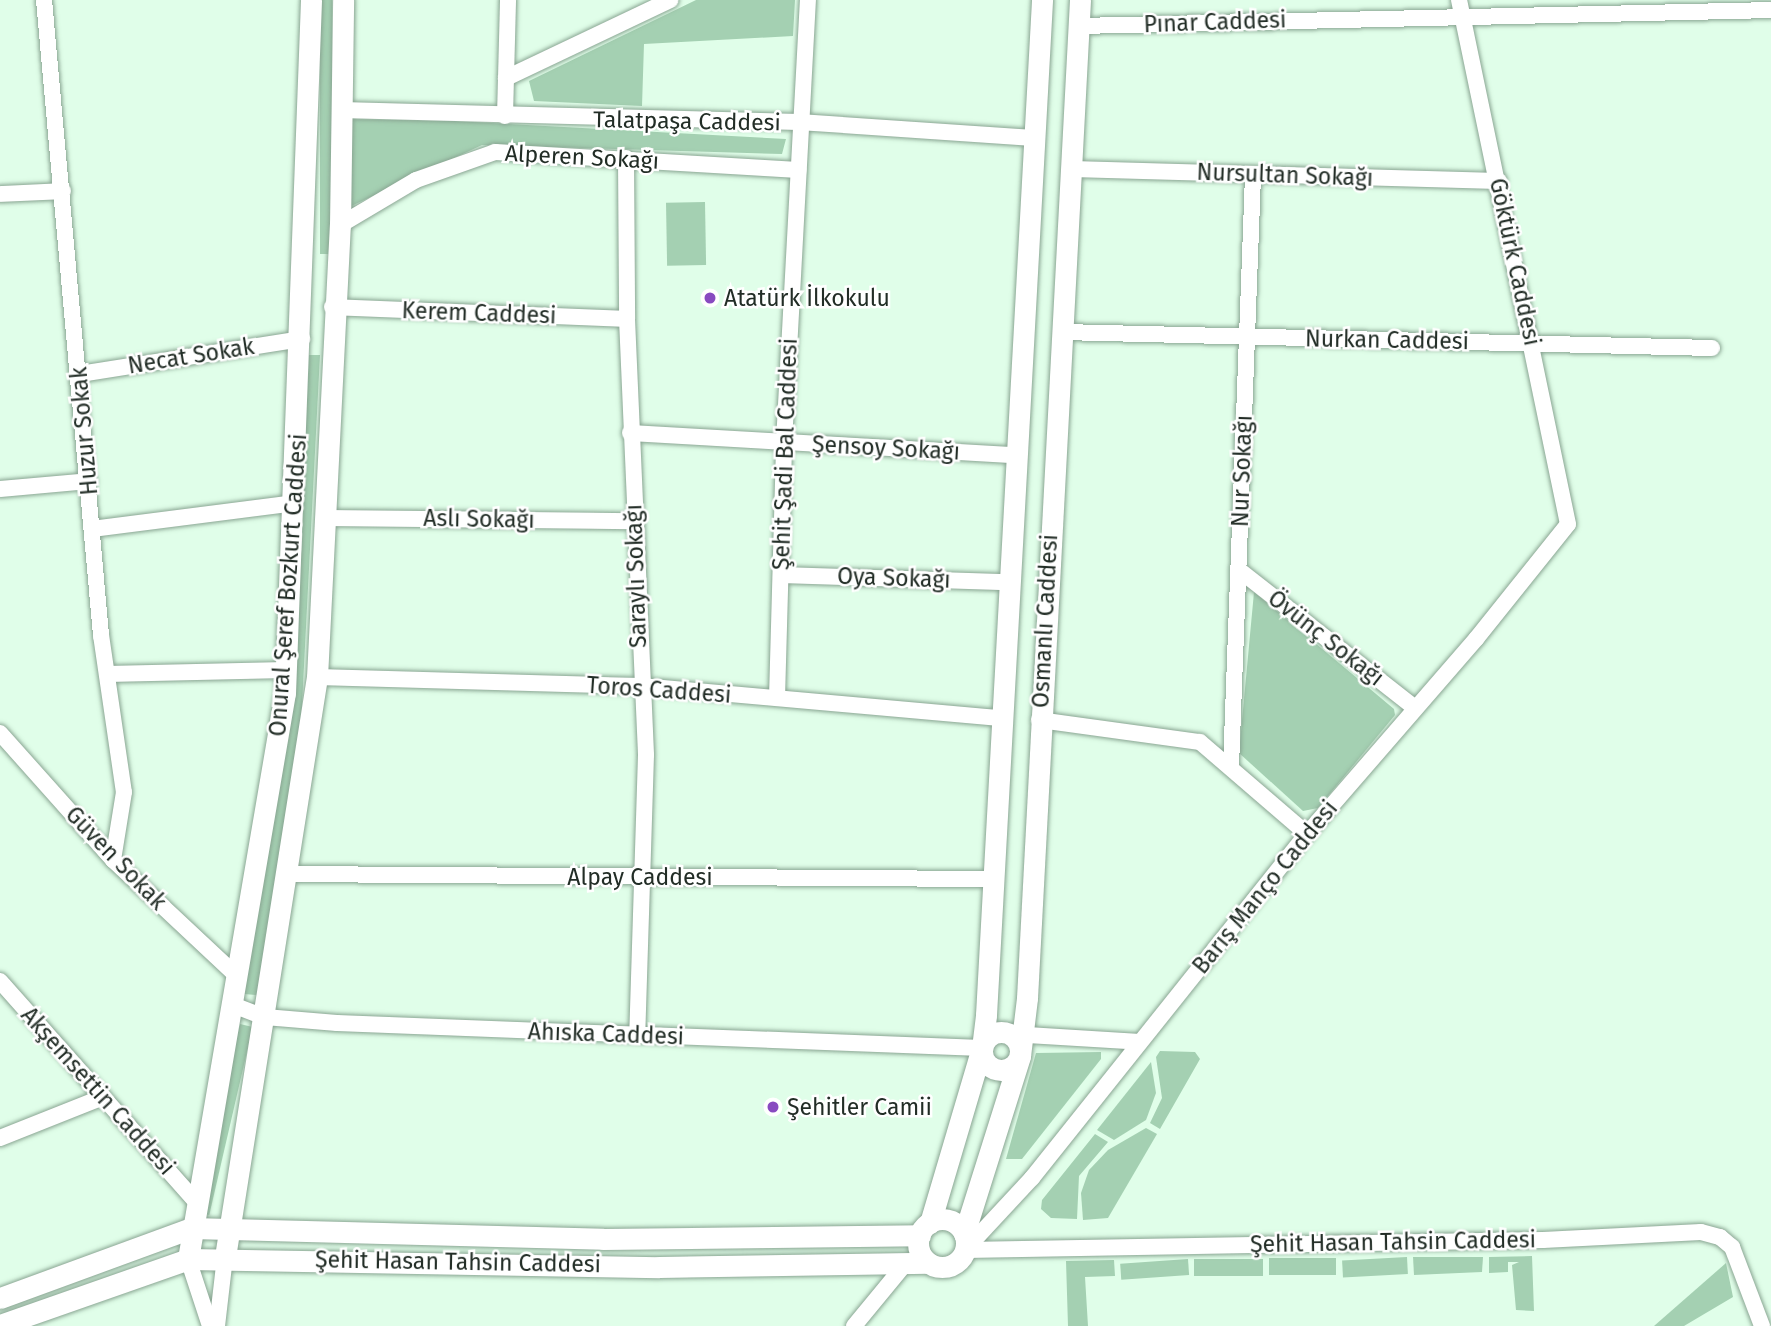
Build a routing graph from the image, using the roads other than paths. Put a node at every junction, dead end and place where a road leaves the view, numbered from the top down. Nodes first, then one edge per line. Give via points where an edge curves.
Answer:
1 (44, 0) edge
2 (311, 0) edge
3 (343, 0) edge
4 (508, 0) edge
5 (670, 0) edge
6 (808, 0) edge
7 (1042, 0) edge
8 (1080, 0) edge
9 (1461, 7) edge
10 (1771, 10) edge
11 (1079, 26) junction
12 (506, 79) junction
13 (341, 110) junction
14 (505, 116) junction
15 (799, 122) junction
16 (1033, 138) junction
17 (626, 158) junction
18 (1071, 169) junction
19 (799, 170) junction
20 (1253, 175) junction
21 (1499, 181) junction
22 (63, 191) junction
23 (0, 194) edge
24 (340, 225) junction
25 (332, 307) junction
26 (626, 319) junction
27 (1062, 332) junction
28 (1247, 336) junction
29 (302, 339) junction
30 (1533, 343) junction
31 (1712, 348) dead end
32 (80, 374) junction
33 (631, 433) junction
34 (784, 442) junction
35 (1015, 455) junction
36 (89, 481) junction
37 (0, 489) edge
38 (295, 503) junction
39 (325, 518) junction
40 (634, 520) junction
41 (1567, 524) joint
42 (92, 529) junction
43 (1239, 570) junction
44 (781, 575) junction
45 (1008, 582) junction
46 (286, 670) junction
47 (107, 674) junction
48 (317, 677) junction
49 (640, 686) junction
50 (777, 698) junction
51 (1414, 707) junction
52 (1001, 718) junction
53 (1039, 720) junction
54 (3, 744) edge
55 (1231, 767) junction
56 (1307, 834) junction
57 (113, 860) junction
58 (287, 874) junction
59 (642, 877) junction
60 (994, 879) junction
61 (238, 977) junction
62 (0, 981) edge
63 (233, 1006) junction
64 (265, 1017) junction
65 (637, 1035) junction
66 (1018, 1042) junction
67 (1140, 1042) junction
68 (982, 1048) junction
69 (103, 1097) junction
70 (0, 1138) edge
71 (196, 1202) junction
72 (226, 1226) junction
73 (191, 1228) junction
74 (925, 1229) junction
75 (965, 1242) junction
76 (225, 1257) junction
77 (188, 1259) junction
78 (906, 1263) junction
79 (928, 1263) junction
80 (0, 1298) edge
81 (0, 1325) edge
82 (210, 1326) edge
83 (218, 1326) edge
84 (854, 1326) edge
85 (1762, 1326) edge

1 - 22 street, Huzur Sokak
2 - 29 main road, Onural Şeref Bozkurt Caddesi
3 - 13 main road, Onural Şeref Bozkurt Caddesi
4 - 12 street
5 - 12 street
6 - 15 street, Şehit Şadi Bal Caddesi
7 - 16 main road, Osmanlı Caddesi
8 - 11 main road, Osmanlı Caddesi
9 - 10 street, Pınar Caddesi
9 - 11 street, Pınar Caddesi
9 - 21 street, Göktürk Caddesi
11 - 18 main road, Osmanlı Caddesi
12 - 14 street
13 - 14 street, Talatpaşa Caddesi
13 - 24 main road, Onural Şeref Bozkurt Caddesi
14 - 15 street, Talatpaşa Caddesi
15 - 16 street, Talatpaşa Caddesi
15 - 19 street, Şehit Şadi Bal Caddesi
16 - 35 main road, Osmanlı Caddesi
17 - 19 street, Alperen Sokağı
17 - 24 street, Alperen Sokağı via 520,152 478,156 416,180
17 - 26 street, Saraylı Sokağı
18 - 20 street, Nursultan Sokağı
18 - 27 main road, Osmanlı Caddesi
19 - 34 street, Şehit Şadi Bal Caddesi
20 - 21 street, Nursultan Sokağı
20 - 28 street, Nur Sokağı
21 - 30 street, Göktürk Caddesi
22 - 23 street
22 - 32 street, Huzur Sokak
24 - 25 main road, Onural Şeref Bozkurt Caddesi
25 - 26 street, Kerem Caddesi
25 - 39 main road, Onural Şeref Bozkurt Caddesi
26 - 33 street, Saraylı Sokağı
27 - 28 street, Nurkan Caddesi
27 - 53 main road, Osmanlı Caddesi
28 - 30 street, Nurkan Caddesi
28 - 43 street, Nur Sokağı
29 - 32 street, Necat Sokak
29 - 38 main road, Onural Şeref Bozkurt Caddesi
30 - 31 street, Nurkan Caddesi
30 - 41 street, Göktürk Caddesi
32 - 36 street, Huzur Sokak
33 - 34 street, Şensoy Sokağı
33 - 40 street, Saraylı Sokağı
34 - 35 street, Şensoy Sokağı
34 - 44 street, Şehit Şadi Bal Caddesi
35 - 45 main road, Osmanlı Caddesi
36 - 37 street
36 - 42 street, Huzur Sokak
38 - 42 street
38 - 46 main road, Onural Şeref Bozkurt Caddesi
39 - 40 street, Aslı Sokağı
39 - 48 main road, Onural Şeref Bozkurt Caddesi
40 - 49 street, Saraylı Sokağı
41 - 51 street, Barış Manço Caddesi via 1476,639
42 - 47 street, Huzur Sokak
43 - 51 street, Övünç Sokağı
43 - 55 street, Nur Sokağı
44 - 45 street, Oya Sokağı
44 - 50 street, Şehit Şadi Bal Caddesi
45 - 52 main road, Osmanlı Caddesi
46 - 47 street
46 - 61 main road, Onural Şeref Bozkurt Caddesi via 280,738
47 - 57 street, Huzur Sokak via 124,792
48 - 49 street, Toros Caddesi
48 - 58 main road, Onural Şeref Bozkurt Caddesi
49 - 50 street, Toros Caddesi
49 - 59 street, Saraylı Sokağı via 646,755
50 - 52 street, Toros Caddesi
51 - 56 street, Barış Manço Caddesi
52 - 60 main road, Osmanlı Caddesi
53 - 55 street via 1182,737 1200,742
53 - 66 main road, Osmanlı Caddesi
54 - 57 street, Güven Sokak
55 - 56 street
56 - 67 street, Barış Manço Caddesi
57 - 61 street, Güven Sokak
58 - 59 street, Alpay Caddesi
58 - 64 main road, Onural Şeref Bozkurt Caddesi
59 - 60 street, Alpay Caddesi
59 - 65 street, Saraylı Sokağı
60 - 68 main road, Osmanlı Caddesi
61 - 63 main road, Onural Şeref Bozkurt Caddesi
62 - 69 street, Akşemsettin Caddesi
63 - 64 street, Ahıska Caddesi
63 - 71 main road, Onural Şeref Bozkurt Caddesi
64 - 65 street, Ahıska Caddesi
64 - 72 main road, Onural Şeref Bozkurt Caddesi
65 - 68 street, Ahıska Caddesi
66 - 67 street
66 - 68 main road via 992,1034
66 - 68 main road via 1013,1066 994,1069 984,1061
66 - 75 main road, Osmanlı Caddesi
67 - 75 street, Barış Manço Caddesi via 1032,1178
68 - 74 main road, Osmanlı Caddesi
69 - 70 street
69 - 71 street, Akşemsettin Caddesi
71 - 73 main road, Onural Şeref Bozkurt Caddesi
72 - 73 main road, Şehit Hasan Tahsin Caddesi
72 - 74 main road, Şehit Hasan Tahsin Caddesi via 603,1239
72 - 76 main road, Onural Şeref Bozkurt Caddesi
73 - 77 main road, Onural Şeref Bozkurt Caddesi
73 - 80 main road, Şehit Hasan Tahsin Caddesi
74 - 75 main road via 946,1220
74 - 79 main road via 919,1250
75 - 79 main road via 950,1266
75 - 85 street, Şehit Hasan Tahsin Caddesi via 1542,1240 1701,1232 1720,1237 1732,1247
76 - 77 main road, Şehit Hasan Tahsin Caddesi
76 - 78 main road, Şehit Hasan Tahsin Caddesi via 659,1267
76 - 83 street, Onural Şeref Bozkurt Caddesi
77 - 81 main road, Şehit Hasan Tahsin Caddesi
77 - 82 street, Onural Şeref Bozkurt Caddesi
78 - 79 main road, Şehit Hasan Tahsin Caddesi
78 - 84 street

